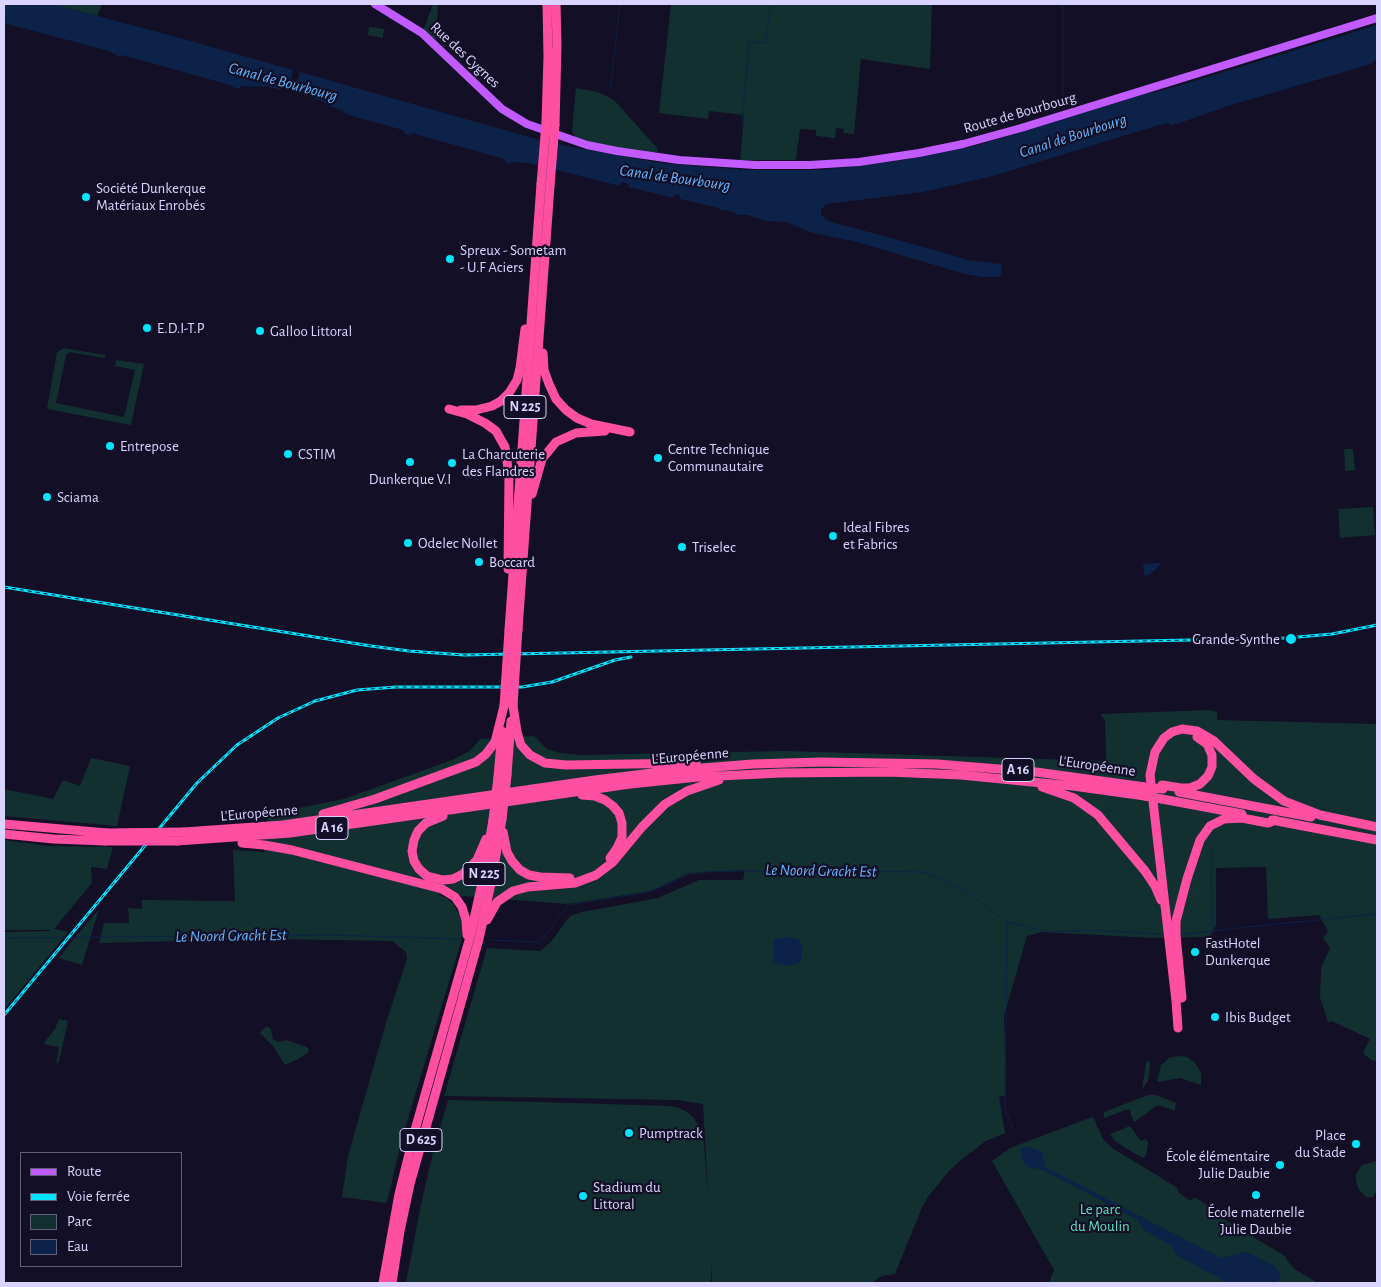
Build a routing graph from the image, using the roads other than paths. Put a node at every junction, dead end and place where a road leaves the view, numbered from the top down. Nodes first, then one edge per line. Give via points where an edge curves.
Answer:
1 (369, 4) edge
2 (375, 4) edge
3 (548, 4) edge
4 (556, 4) edge
5 (1377, 18) edge
6 (403, 20) junction
7 (507, 113) joint
8 (550, 124) junction
9 (546, 185) junction
10 (536, 263) junction
11 (543, 288) junction
12 (527, 511) junction
13 (514, 630) junction
14 (508, 706) junction
15 (777, 763) junction
16 (781, 773) junction
17 (978, 776) junction
18 (1145, 788) junction
19 (1162, 791) junction
20 (558, 794) junction
21 (486, 805) junction
22 (1305, 813) junction
23 (497, 820) junction
24 (1276, 820) junction
25 (1314, 822) junction
26 (4, 824) edge
27 (248, 828) junction
28 (1377, 828) edge
29 (4, 834) edge
30 (106, 837) junction
31 (1377, 840) edge
32 (177, 842) junction
33 (485, 912) joint
34 (472, 927) joint
35 (1168, 928) junction
36 (470, 956) junction
37 (1178, 961) junction
38 (383, 1283) edge
39 (392, 1283) edge

1 - 6 main road, Rue des Cygnes
2 - 6 main road, Rue des Cygnes
3 - 8 highway, N 225
4 - 8 highway, N 225 via 557,45
5 - 7 main road, Route de Bourbourg via 996,136 859,162 728,164 658,158 587,145 532,126
6 - 7 main road, Rue des Cygnes via 430,40
8 - 9 highway, N 225, bridge
9 - 10 highway, N 225
9 - 11 highway, N 225
10 - 13 highway, N 225
10 - 13 highway via 521,365 512,390 488,407 449,409 488,424 500,437 507,454 510,476 508,593
11 - 12 highway, N 225
11 - 12 highway via 543,361 556,399 580,420 630,432 580,432 556,442 540,466
12 - 13 highway, N 225
13 - 14 highway, N 225, bridge
14 - 15 highway via 521,745 533,757 549,764
14 - 23 highway, N 225, bridge
14 - 27 highway via 495,742 473,764 339,810
15 - 18 highway, L'Européenne / A 16 via 914,763 1000,768
15 - 27 highway, L'Européenne / A 16 via 632,775
16 - 17 highway, L'Européenne / A 16 via 888,772
16 - 20 highway, L'Européenne / A 16 via 680,779
16 - 36 highway via 719,780 687,791 657,811 616,859 596,875 575,883 528,887 506,894 492,910
17 - 18 highway, L'Européenne / A 16 via 1072,786
17 - 35 highway via 1054,790 1095,812 1153,882
18 - 19 highway, L'Européenne / A 16, bridge
18 - 19 highway
19 - 22 highway, L'Européenne / A 16
19 - 24 highway, L'Européenne / A 16
19 - 37 highway via 1187,788 1205,780 1213,761 1205,742 1190,734 1173,736 1162,747 1155,766
20 - 21 highway, L'Européenne / A 16
20 - 23 highway via 602,798 620,817 623,830 619,845 609,859 591,872 565,878 543,878 523,872 507,852
21 - 23 highway via 440,816 426,823 414,840 415,863 424,874 433,878 443,880 459,876 477,860
21 - 32 highway, L'Européenne / A 16 via 280,834
22 - 25 highway
22 - 35 highway via 1268,791 1201,733 1182,729 1164,738 1154,752 1150,775
23 - 33 highway, N 225
23 - 34 highway, N 225
24 - 25 highway, L'Européenne / A 16
24 - 37 highway via 1227,818 1213,824 1203,834 1194,854 1178,914
25 - 28 highway
25 - 31 highway, L'Européenne / A 16
26 - 30 highway, L'Européenne / A 16
27 - 30 highway, L'Européenne / A 16, bridge
29 - 30 highway, L'Européenne / A 16 via 49,838
30 - 32 highway, L'Européenne / A 16, bridge
32 - 36 highway via 271,846 442,889 455,898 464,912
33 - 36 highway, D 625
34 - 36 highway, D 625
35 - 37 highway via 1180,1028 1182,1004
36 - 38 highway, D 625 via 406,1166
36 - 39 highway, D 625 via 415,1165

